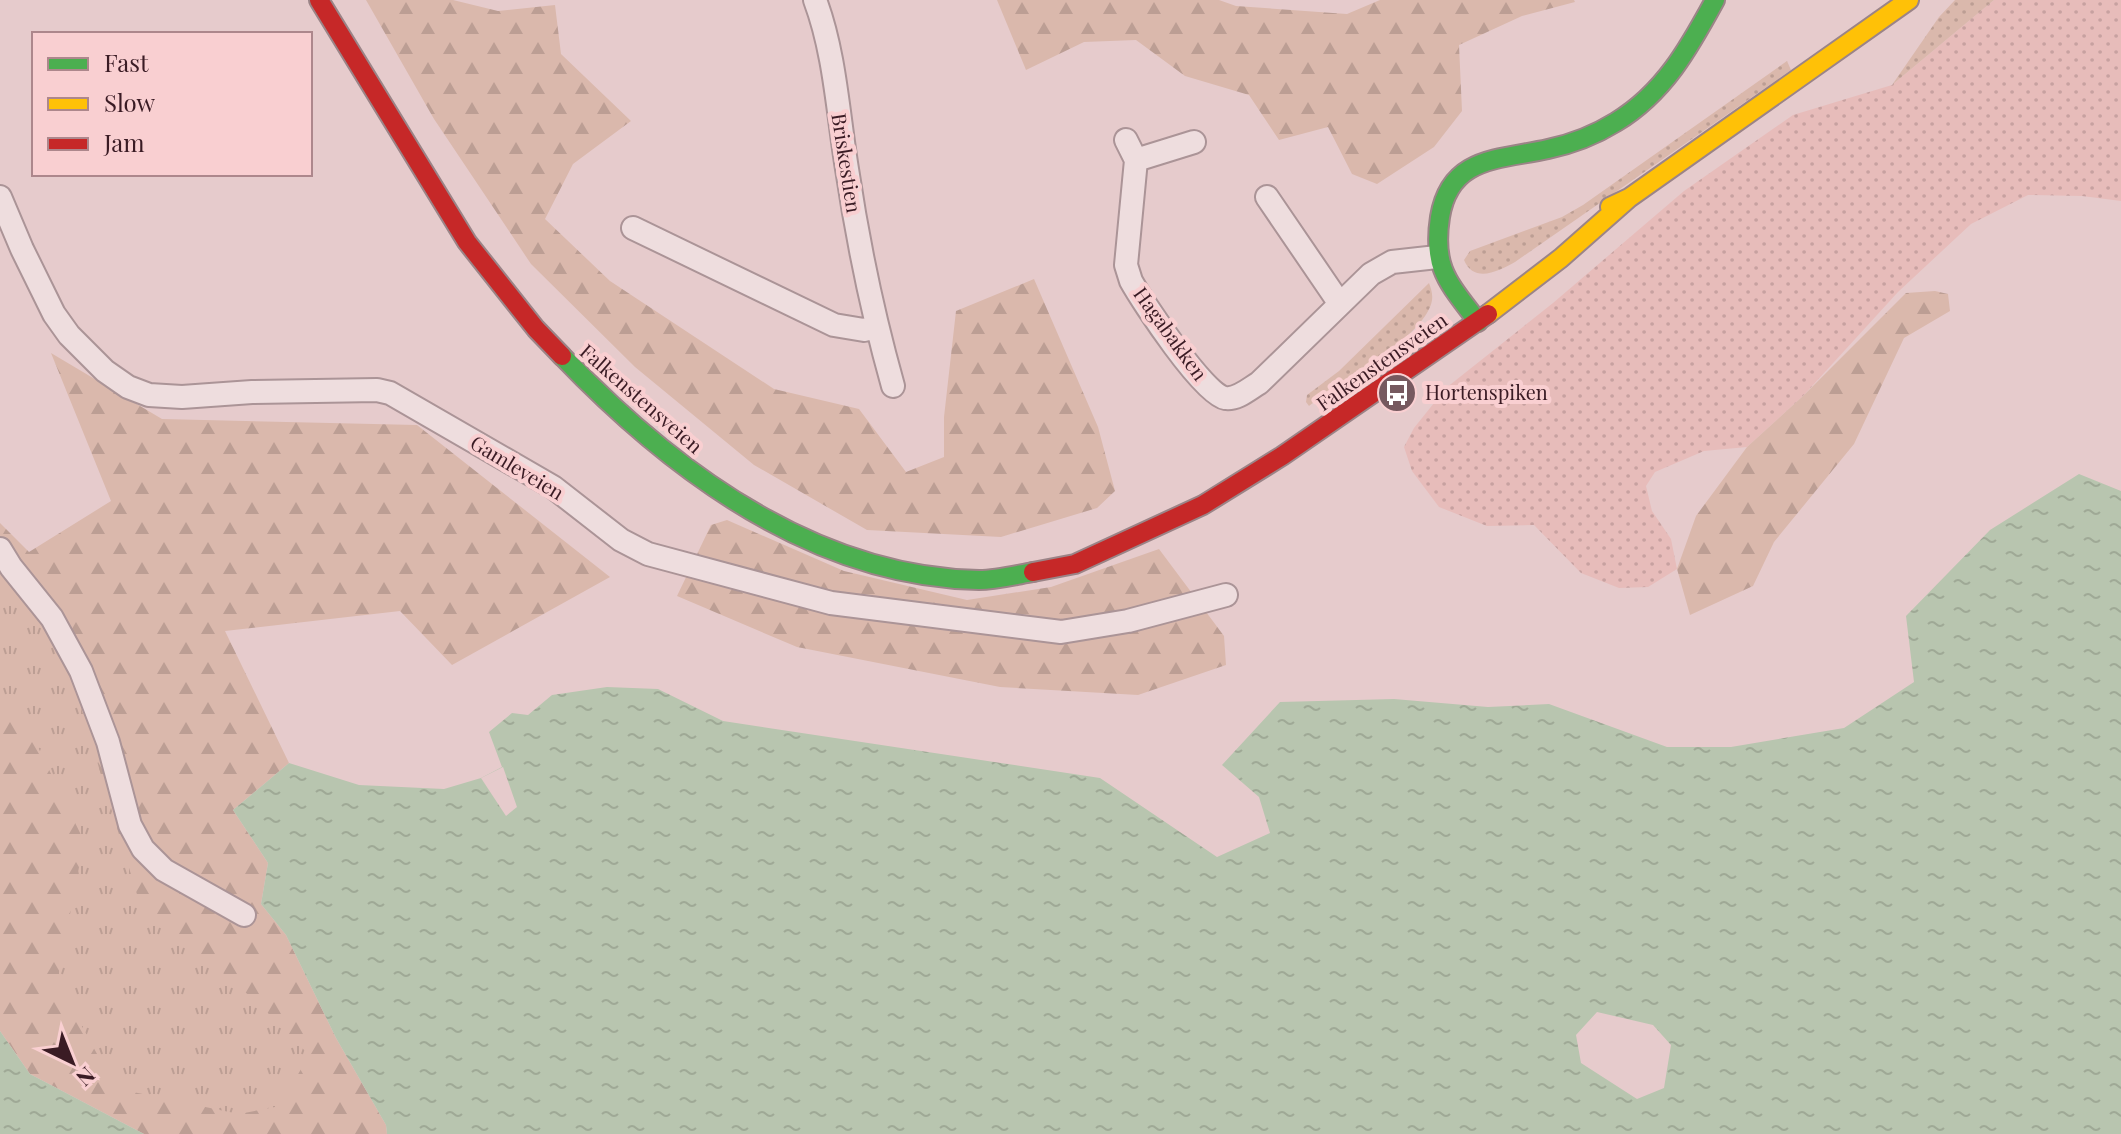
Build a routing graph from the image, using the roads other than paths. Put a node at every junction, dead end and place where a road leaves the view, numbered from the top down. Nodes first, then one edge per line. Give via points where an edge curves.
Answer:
1 (319, 0) edge
2 (815, 0) edge
3 (1715, 0) edge
4 (1909, 0) edge
5 (1194, 142) dead end
6 (0, 197) edge
7 (1267, 197) dead end
8 (1629, 198) junction
9 (633, 228) dead end
10 (1540, 251) dead end
11 (1437, 257) junction
12 (1340, 304) junction
13 (1478, 322) junction
14 (876, 327) junction
15 (893, 386) dead end
16 (1245, 457) dead end
17 (1140, 534) junction
18 (0, 549) edge
19 (1226, 595) dead end
20 (244, 915) dead end

1 - 17 main road, Falkenstensveien via 481,264 612,409 720,494 829,550 934,577 1019,577 1068,566
2 - 14 street, Briskestien
3 - 11 main road via 1670,76 1630,114 1582,140 1488,161 1456,177 1445,190 1440,210
4 - 8 main road, Falkenstensveien
5 - 12 street, Hagabakken via 1131,150 1126,265 1131,281 1187,363 1214,393 1239,396 1259,383
6 - 19 street, Gamleveien via 33,275 69,335 105,371 149,395 390,393 553,487 621,540 648,554 831,603 1061,632
7 - 12 street
8 - 10 main road, Falkenstensveien
8 - 13 main road, Falkenstensveien via 1570,253
9 - 14 street via 834,325
11 - 12 street, Hagabakken via 1392,262
11 - 13 main road
13 - 17 main road, Falkenstensveien via 1265,468 1182,517
14 - 15 street, Briskestien
16 - 17 main road, Falkenstensveien via 1155,517
18 - 20 street via 52,618 81,671 108,742 130,825 143,849 164,870

